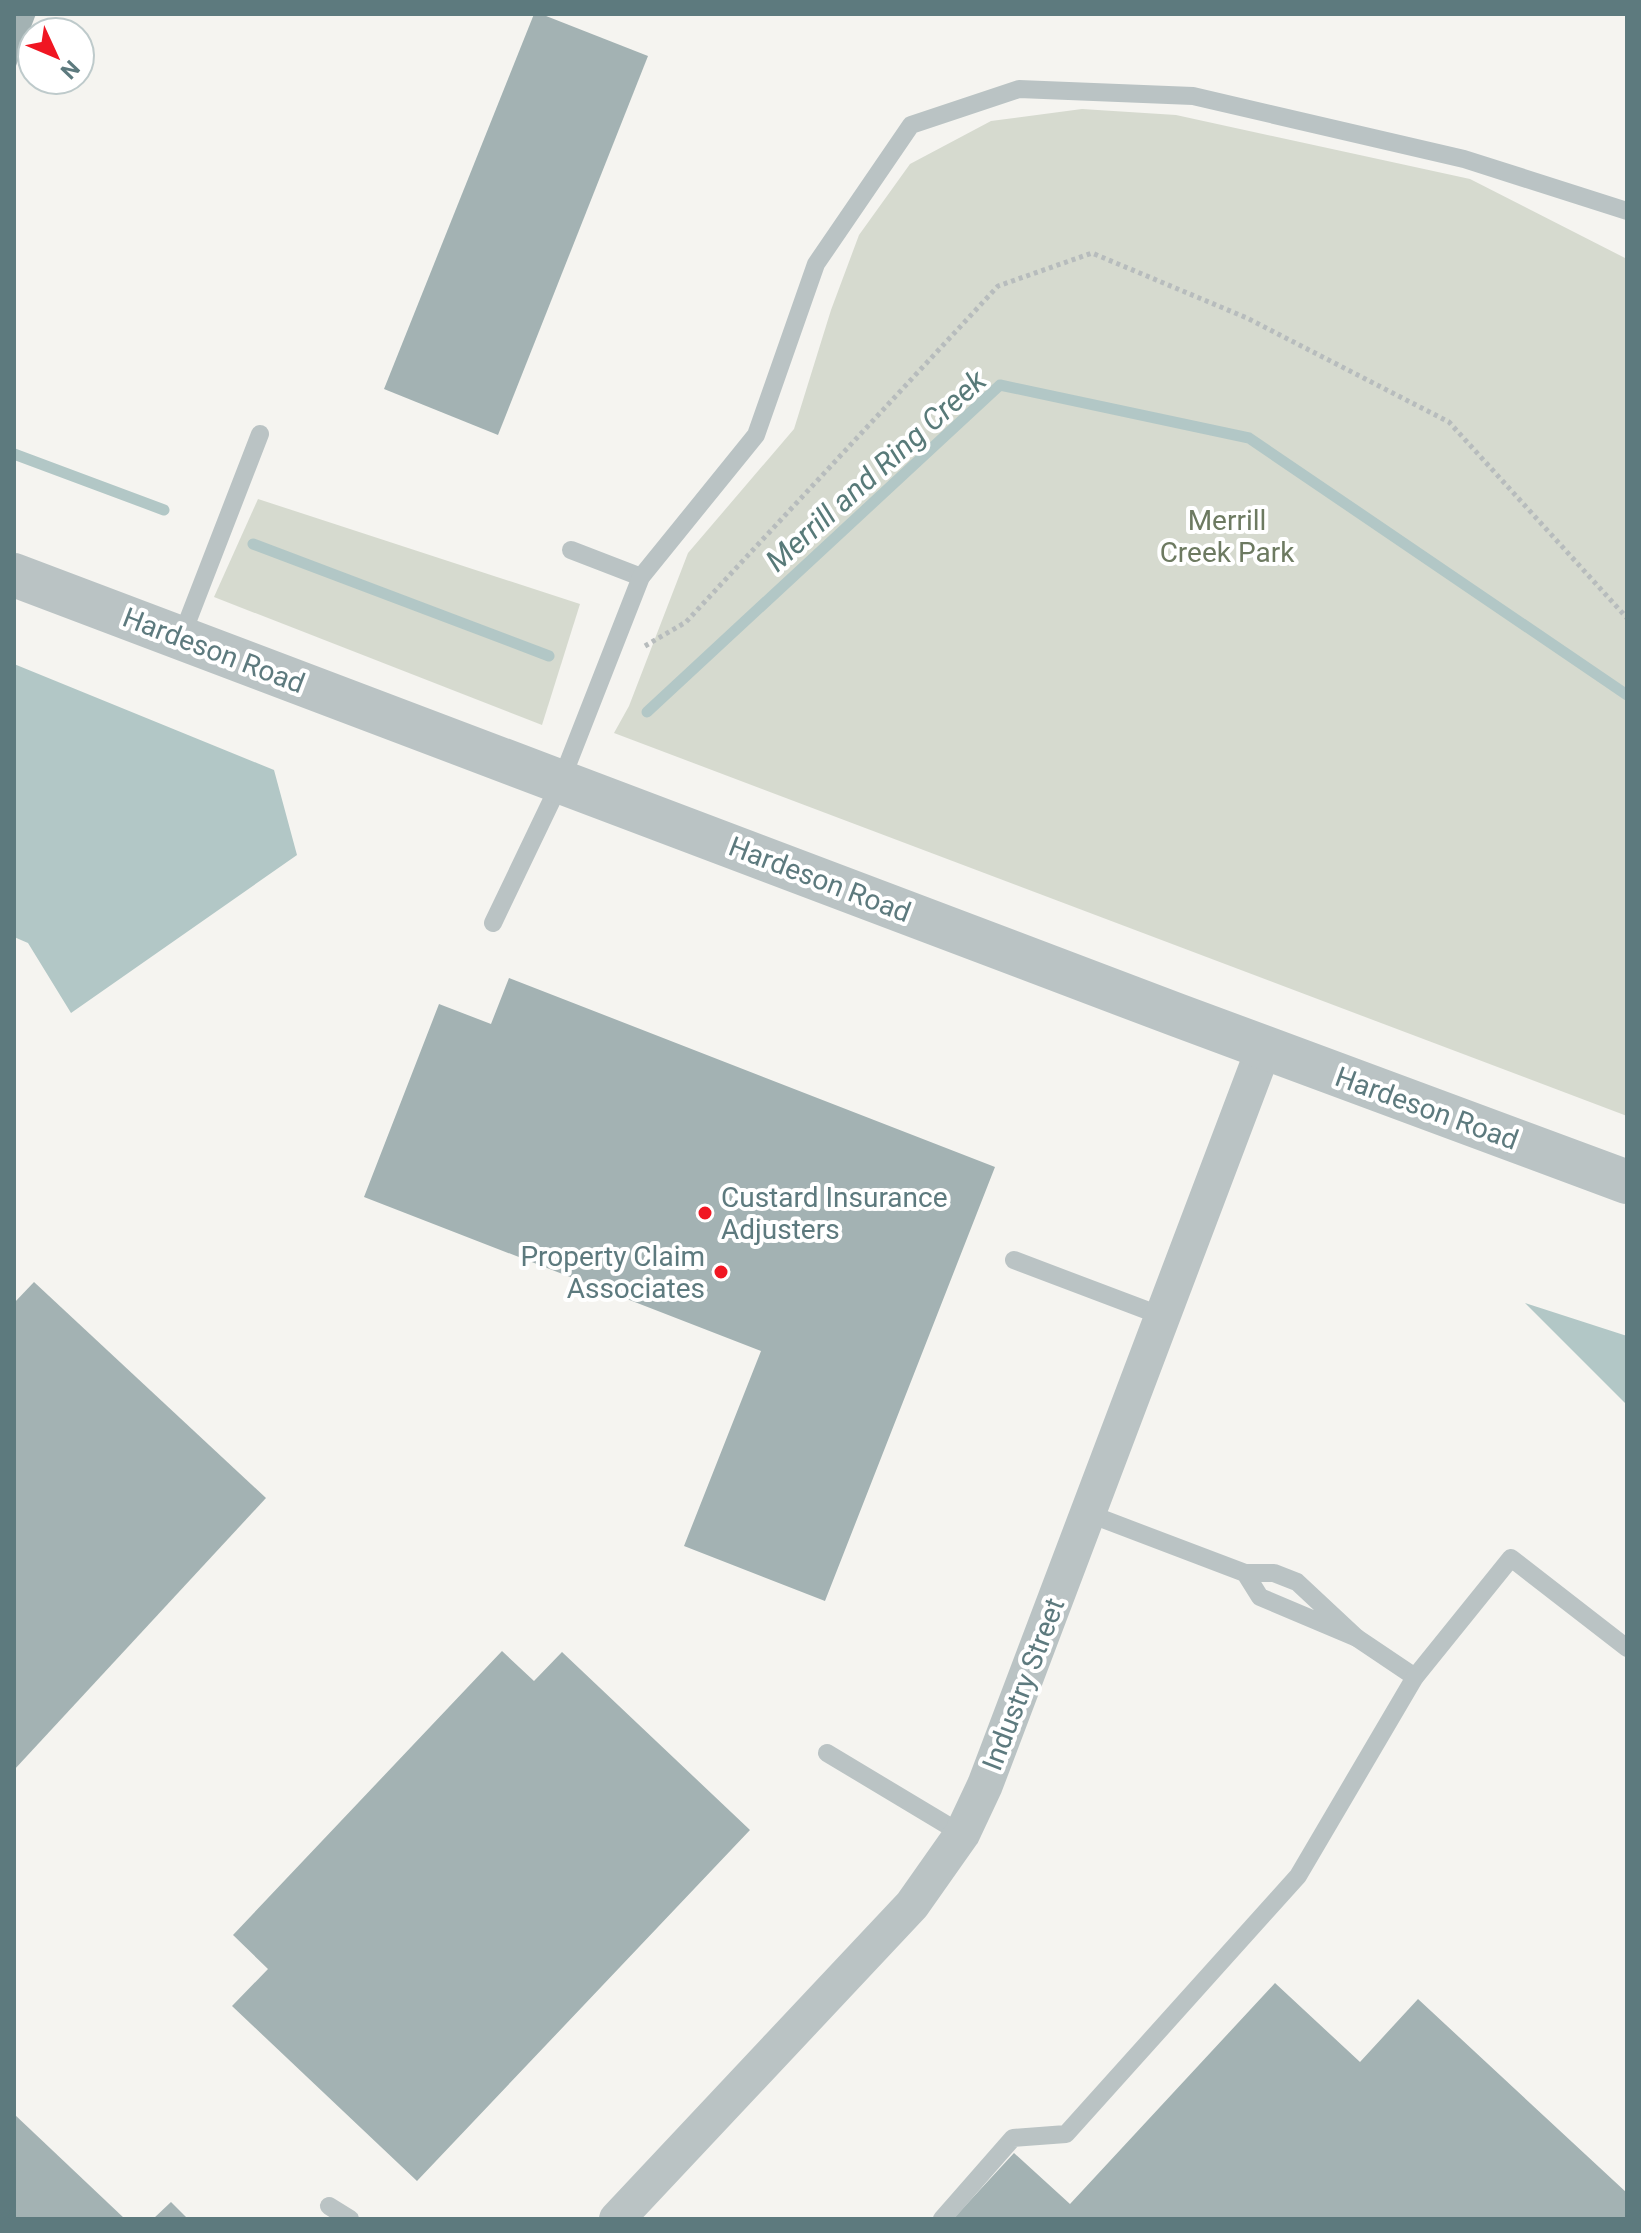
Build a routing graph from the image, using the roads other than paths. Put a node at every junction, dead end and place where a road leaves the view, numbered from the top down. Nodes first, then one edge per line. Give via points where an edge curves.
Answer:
1 (1627, 211) edge
2 (260, 434) dead end
3 (571, 550) dead end
4 (14, 575) edge
5 (641, 577) junction
6 (181, 638) junction
7 (561, 781) junction
8 (493, 923) dead end
9 (1264, 1048) junction
10 (1627, 1182) edge
11 (1014, 1260) dead end
12 (1162, 1316) junction
13 (1087, 1513) junction
14 (1245, 1573) junction
15 (1357, 1638) junction
16 (1627, 1648) edge
17 (1415, 1677) junction
18 (827, 1753) dead end
19 (962, 1834) junction
20 (329, 2206) dead end
21 (350, 2219) edge
22 (617, 2219) edge
23 (942, 2219) edge

1 - 5 lane via 1464,159 1193,96 1019,89 911,125 816,264 756,435
2 - 6 lane
3 - 5 lane
4 - 6 street, Hardeson Road
5 - 7 lane
6 - 7 street, Hardeson Road
7 - 8 lane
7 - 9 street, Hardeson Road
9 - 10 street, Hardeson Road
9 - 12 street, Industry Street
11 - 12 lane
12 - 13 street, Industry Street
13 - 14 lane
13 - 19 street, Industry Street
14 - 15 lane via 1260,1597
14 - 15 lane via 1274,1573 1297,1582
15 - 17 lane
16 - 17 lane via 1511,1558
17 - 23 lane via 1298,1876 1066,2134 1013,2138
18 - 19 lane
19 - 22 street, Industry Street via 912,1905
20 - 21 lane

